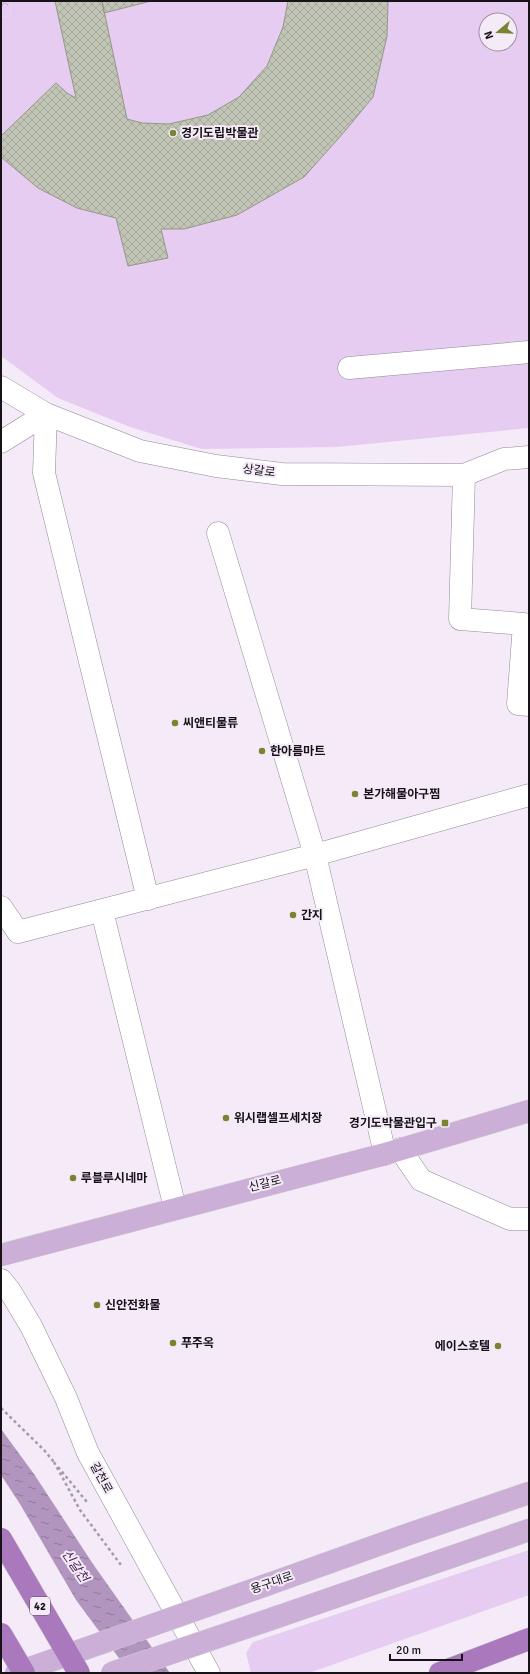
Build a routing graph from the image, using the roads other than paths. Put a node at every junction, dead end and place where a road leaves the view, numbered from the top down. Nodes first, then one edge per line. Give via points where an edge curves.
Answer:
1 (529, 352) edge
2 (349, 368) dead end
3 (1, 387) edge
4 (46, 414) junction
5 (1, 442) edge
6 (529, 457) edge
7 (464, 475) junction
8 (218, 533) dead end
9 (529, 705) edge
10 (529, 795) edge
11 (315, 855) junction
12 (148, 899) junction
13 (1, 907) edge
14 (102, 911) junction
15 (9, 935) edge
16 (529, 1111) edge
17 (392, 1151) junction
18 (175, 1208) junction
19 (529, 1219) edge
20 (1, 1255) edge
21 (1, 1280) edge
22 (529, 1478) edge
23 (529, 1493) edge
24 (529, 1530) edge
25 (1, 1539) edge
26 (376, 1546) junction
27 (1, 1634) edge
28 (529, 1639) edge
29 (16, 1673) edge
30 (24, 1673) edge
31 (79, 1673) edge
32 (112, 1673) edge
33 (209, 1673) edge
34 (440, 1673) edge

1 - 2 street
3 - 4 street, 상갈로
4 - 5 street
4 - 7 street, 상갈로 via 140,451 216,466 282,474
4 - 12 street via 44,473
6 - 7 street, 상갈로 via 504,459
7 - 9 street via 460,619 524,624 518,704
8 - 11 street
10 - 11 street
11 - 12 street
11 - 17 street
12 - 14 street
13 - 15 street
14 - 15 street
14 - 18 street
16 - 17 main road, 신갈로
17 - 18 main road, 신갈로
17 - 19 street via 421,1180 510,1219
18 - 20 main road, 신갈로
21 - 33 street, 갈천로 via 31,1326 66,1398 88,1453
22 - 26 main road
23 - 26 main road, 용구대로
24 - 32 main road, bridge
25 - 31 highway, 42, bridge
26 - 29 main road, 용구대로, bridge
27 - 30 highway, bridge
28 - 34 highway

